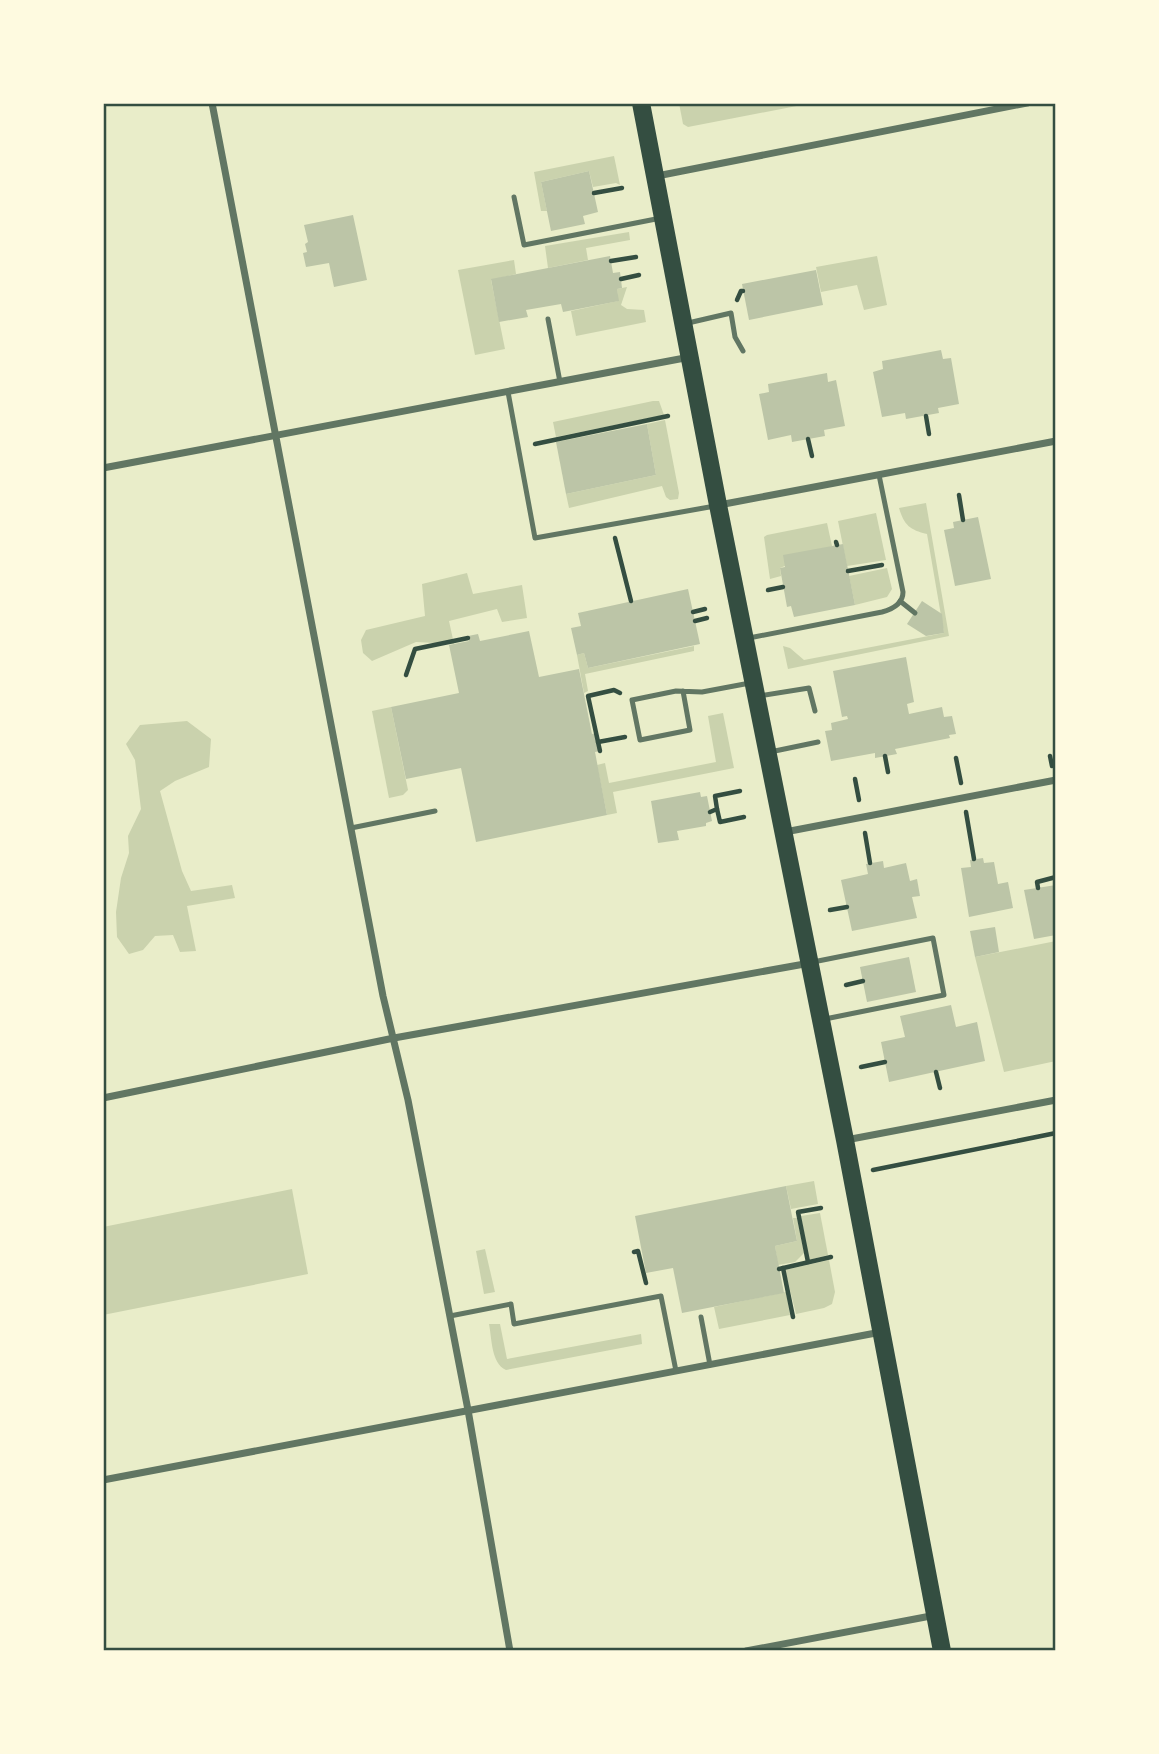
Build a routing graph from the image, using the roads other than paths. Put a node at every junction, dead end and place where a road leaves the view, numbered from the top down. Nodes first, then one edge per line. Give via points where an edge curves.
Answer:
1 (212, 103) edge
2 (641, 103) edge
3 (1027, 103) edge
4 (656, 176) junction
5 (514, 197) dead end
6 (664, 218) junction
7 (548, 319) dead end
8 (685, 323) junction
9 (743, 351) dead end
10 (691, 357) junction
11 (561, 382) junction
12 (508, 392) junction
13 (277, 436) junction
14 (1056, 441) edge
15 (103, 468) edge
16 (879, 475) junction
17 (718, 505) junction
18 (900, 601) junction
19 (915, 613) dead end
20 (745, 639) junction
21 (755, 689) junction
22 (683, 691) junction
23 (815, 711) dead end
24 (818, 742) dead end
25 (768, 753) junction
26 (1056, 780) edge
27 (435, 811) dead end
28 (351, 828) junction
29 (784, 832) junction
30 (810, 963) junction
31 (821, 1020) junction
32 (394, 1038) junction
33 (103, 1098) edge
34 (1056, 1100) edge
35 (845, 1140) junction
36 (450, 1316) junction
37 (701, 1317) dead end
38 (882, 1332) junction
39 (710, 1365) junction
40 (676, 1371) junction
41 (468, 1410) junction
42 (103, 1480) edge
43 (936, 1615) junction
44 (510, 1651) edge
45 (746, 1651) edge
46 (942, 1651) edge

1 - 13 street
2 - 4 main road
3 - 4 street
4 - 6 main road
5 - 6 lane via 524,245
6 - 8 main road
7 - 11 lane
8 - 9 lane via 731,313
8 - 10 main road
10 - 11 street
10 - 17 main road
11 - 12 street
12 - 13 street
12 - 17 lane via 535,538
13 - 15 street
13 - 28 street
14 - 16 street
16 - 17 street
16 - 18 lane via 903,592
17 - 20 main road
18 - 19 lane
18 - 20 lane via 882,612
20 - 21 main road
21 - 22 lane
21 - 23 lane via 808,688
21 - 25 main road
22 - 22 lane via 690,730 640,740 632,700
24 - 25 lane
25 - 29 main road
26 - 29 street
27 - 28 lane
28 - 32 street
29 - 30 main road
30 - 31 main road
30 - 31 lane via 933,938 944,995
30 - 32 street
31 - 35 main road
32 - 33 street
32 - 36 street
34 - 35 street
35 - 38 main road
36 - 40 lane via 511,1304 514,1325 661,1296
36 - 41 street
37 - 39 lane
38 - 39 street
38 - 43 main road
39 - 40 street
40 - 41 street
41 - 42 street
41 - 44 street
43 - 45 street
43 - 46 main road

